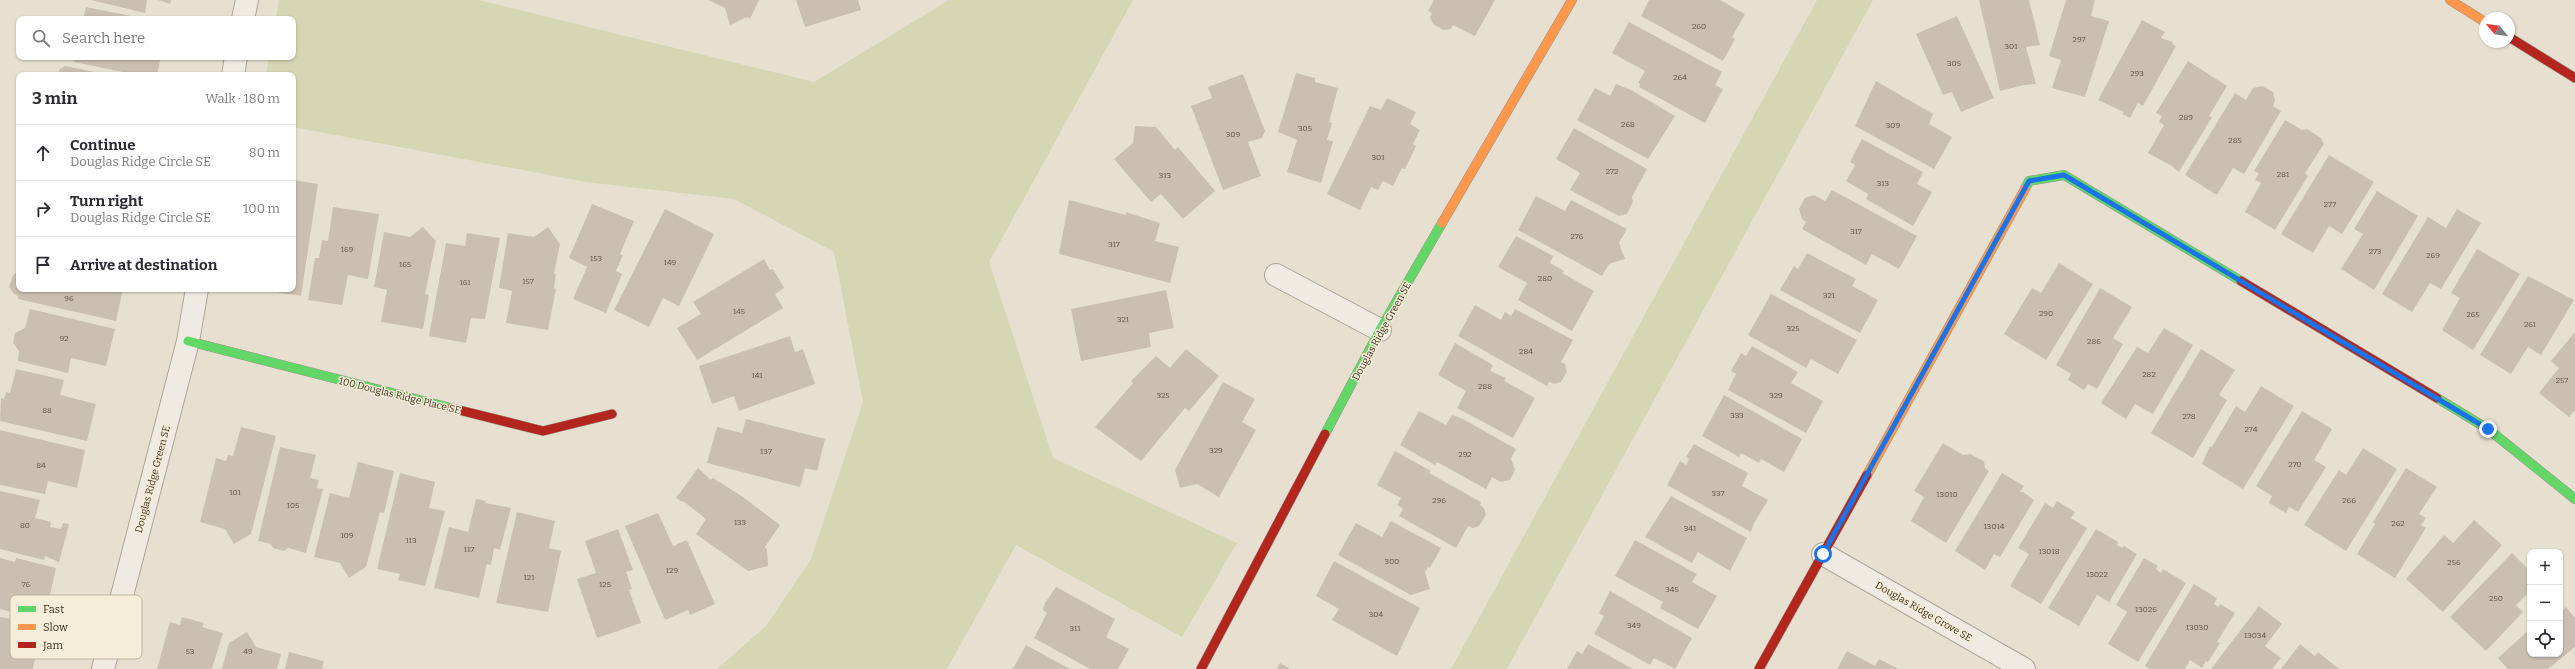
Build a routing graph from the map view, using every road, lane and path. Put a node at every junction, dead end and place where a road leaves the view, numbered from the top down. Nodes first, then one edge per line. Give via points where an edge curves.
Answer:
1 (247, 0) edge
2 (1572, 0) edge
3 (2450, 0) edge
4 (244, 16) edge
5 (2479, 18) edge
6 (2515, 41) edge
7 (236, 60) edge
8 (234, 72) edge
9 (2575, 78) edge
10 (1276, 275) dead end
11 (196, 292) edge
12 (1380, 330) junction
13 (188, 341) junction
14 (612, 414) dead end
15 (2575, 499) edge
16 (1823, 554) junction
17 (122, 595) edge
18 (106, 659) edge
19 (103, 669) edge
20 (1201, 669) edge
21 (1759, 669) edge
22 (2024, 669) edge

1 - 4 street
2 - 12 main road, Douglas Ridge Green SE
3 - 5 main road
6 - 9 main road
7 - 8 street
10 - 12 street
11 - 13 street, Douglas Ridge Green SE
12 - 20 main road, Douglas Ridge Green SE
13 - 14 main road, 100 Douglas Ridge Place SE via 543,431
13 - 17 street, Douglas Ridge Green SE
15 - 16 main road via 2488,429 2064,175 2029,181
16 - 21 main road
16 - 22 street, Douglas Ridge Grove SE
18 - 19 street, Douglas Ridge Green SE

